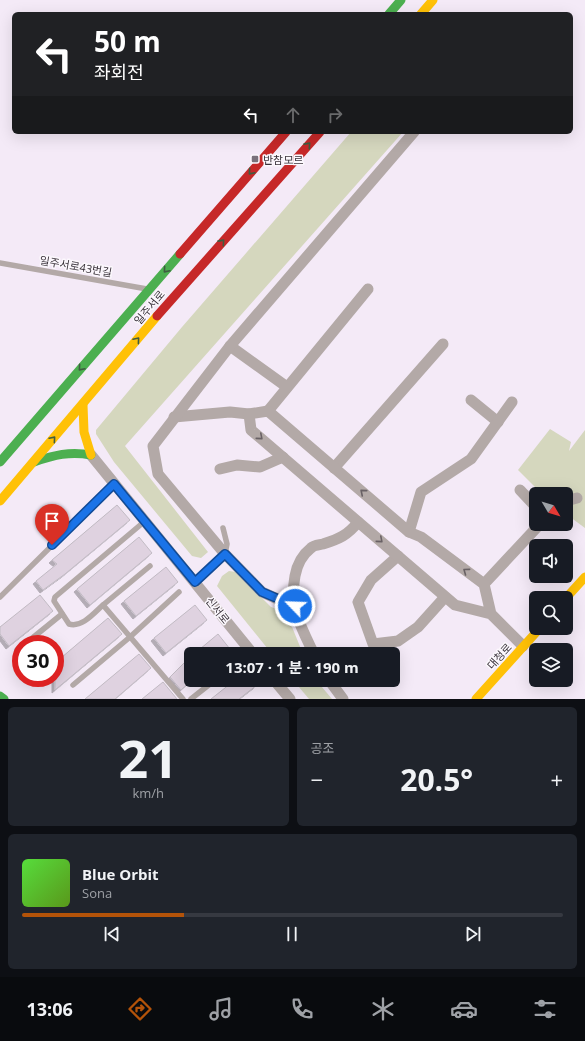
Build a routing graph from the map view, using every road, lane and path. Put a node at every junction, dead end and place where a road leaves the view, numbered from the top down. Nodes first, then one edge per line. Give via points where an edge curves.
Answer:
1 (401, 0) edge
2 (434, 0) edge
3 (391, 12) edge
4 (424, 12) edge
5 (284, 134) edge
6 (318, 134) edge
7 (412, 134) edge
8 (0, 263) edge
9 (149, 289) junction
10 (368, 289) dead end
11 (443, 344) dead end
12 (230, 346) junction
13 (287, 387) junction
14 (471, 400) dead end
15 (512, 402) dead end
16 (83, 405) junction
17 (268, 411) junction
18 (249, 414) junction
19 (174, 417) junction
20 (498, 422) junction
21 (91, 455) junction
22 (283, 457) junction
23 (0, 462) edge
24 (33, 462) junction
25 (334, 468) junction
26 (220, 469) dead end
27 (114, 484) junction
28 (520, 490) dead end
29 (577, 498) dead end
30 (573, 499) edge
31 (529, 500) edge
32 (0, 501) edge
33 (145, 521) junction
34 (358, 522) junction
35 (223, 528) dead end
36 (533, 531) edge
37 (409, 532) junction
38 (225, 554) junction
39 (398, 556) junction
40 (150, 566) dead end
41 (585, 577) edge
42 (195, 582) junction
43 (484, 584) junction
44 (572, 591) edge
45 (179, 592) dead end
46 (0, 597) edge
47 (445, 597) junction
48 (103, 605) junction
49 (295, 606) junction
50 (62, 614) junction
51 (491, 614) junction
52 (36, 635) edge
53 (533, 635) edge
54 (130, 637) junction
55 (523, 646) junction
56 (246, 647) edge
57 (311, 647) edge
58 (73, 685) dead end
59 (206, 687) edge
60 (280, 687) edge
61 (334, 687) edge
62 (0, 696) edge
63 (4, 699) edge
64 (183, 699) edge
65 (191, 699) edge
66 (290, 699) edge
67 (343, 699) edge
68 (476, 699) edge

1 - 3 main road
2 - 4 main road
5 -> 9 main road, 일주서로
16 -> 6 main road, 일주서로 via 173,297
7 - 12 street
8 - 9 lane, 일주서로43번길
9 -> 23 main road, 일주서로
10 - 13 street
11 - 25 street
12 - 13 street
12 - 19 street
13 - 17 street
14 - 20 street
15 - 20 street
16 - 21 main road via 84,432
24 -> 16 main road, 일주서로
17 - 18 street
17 - 25 street
18 - 19 street via 230,412
18 -> 22 street via 251,430
19 - 38 street via 154,446 158,474
20 - 37 street via 471,459 421,492
21 - 24 main road via 75,451
21 - 27 street, 신서로
22 - 26 street via 260,467 237,465
22 - 34 street
24 - 32 main road, 일주서로
37 -> 25 street
27 - 33 street, 신서로
27 - 46 lane
28 - 31 street
29 - 30 street
33 - 42 street, 신서로
33 - 50 lane via 55,596 54,602
34 -> 39 street
34 - 49 street via 349,533 312,547 301,558 292,592
35 - 38 lane via 227,544
36 - 43 street
43 -> 37 street via 421,537
38 - 42 lane
38 - 49 street via 262,592
39 - 47 street
39 - 47 street via 371,580 358,602 374,644 398,641 418,627
40 - 48 lane
41 - 44 main road
42 - 56 street, 신서로
43 - 51 street
45 - 54 lane
47 - 51 street via 455,605
48 - 50 lane via 85,621 74,626 69,624
48 - 54 lane
49 - 57 street via 298,621
50 - 52 lane
51 - 55 street
53 - 55 main road, 대청로
54 - 58 lane
54 - 64 lane
55 - 68 main road, 대청로
59 - 65 lane
60 - 66 street
61 - 67 street
62 - 63 main road

